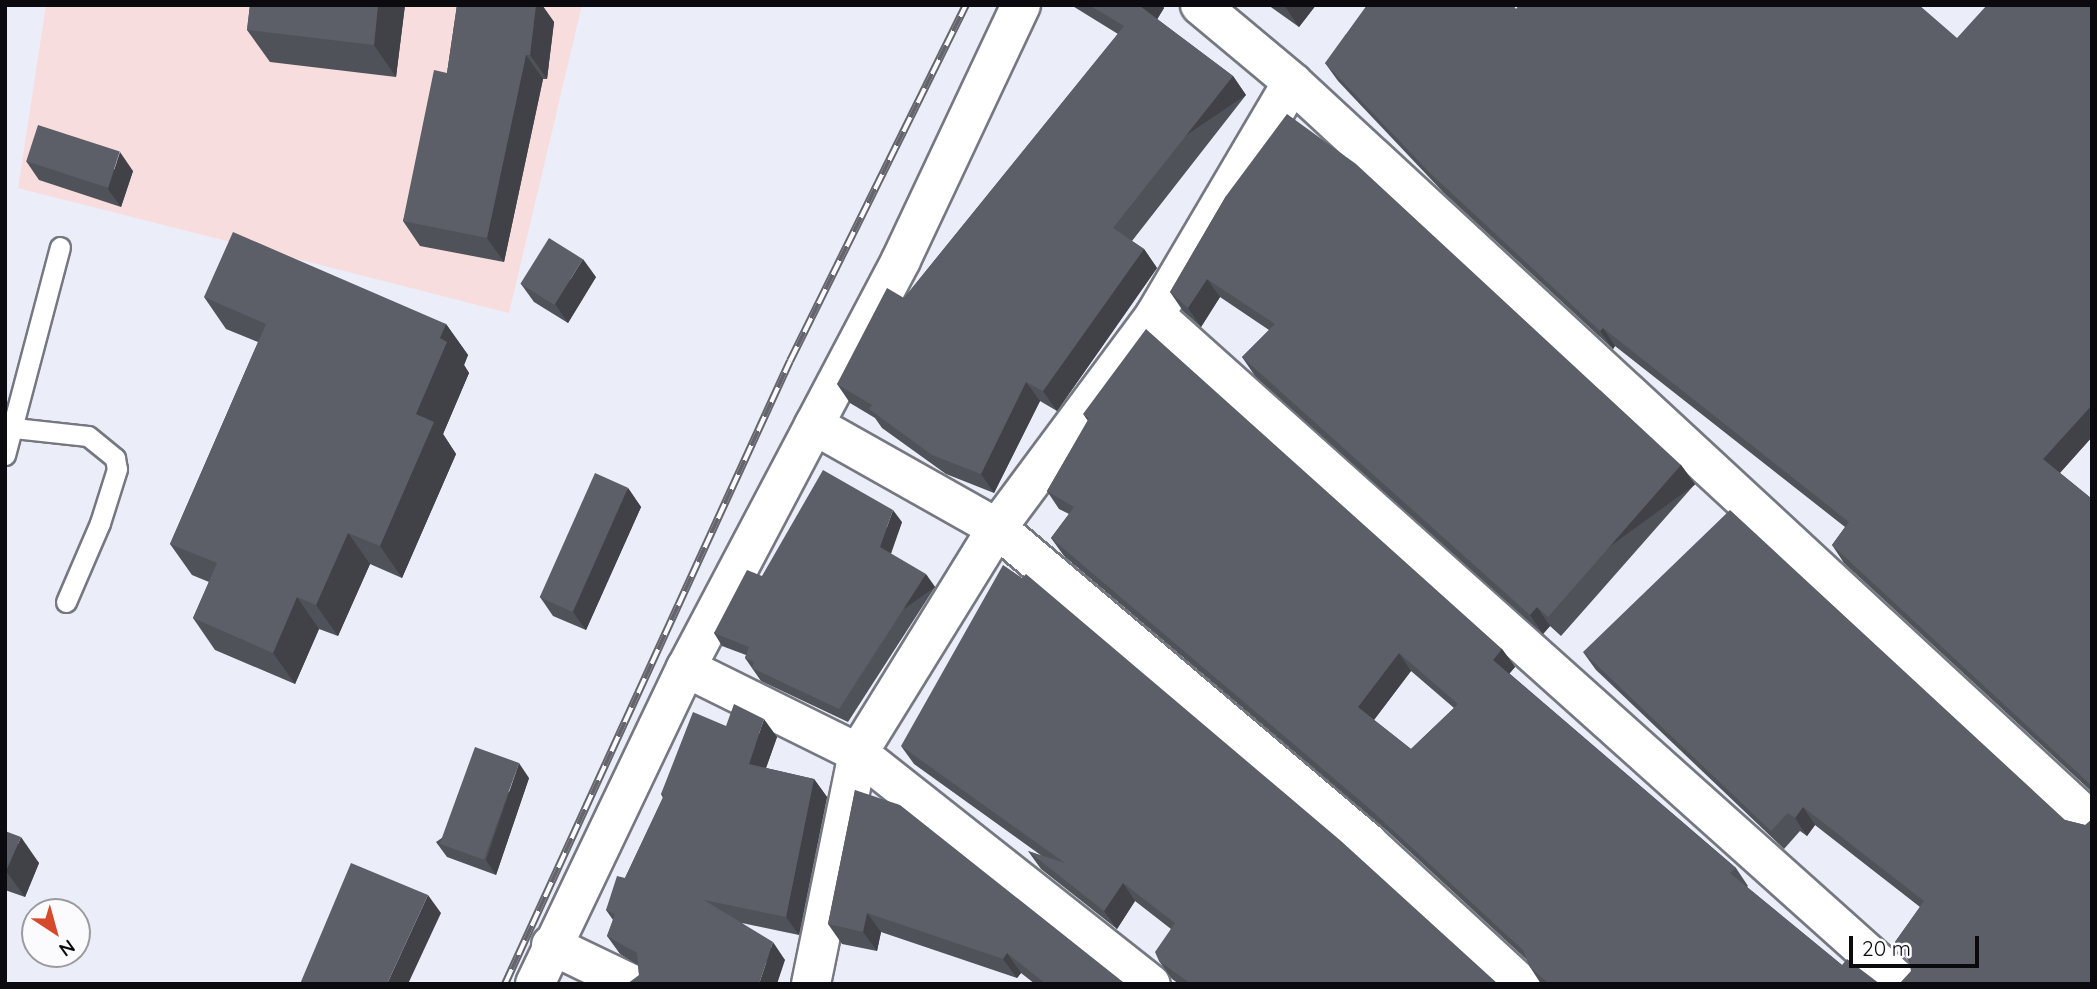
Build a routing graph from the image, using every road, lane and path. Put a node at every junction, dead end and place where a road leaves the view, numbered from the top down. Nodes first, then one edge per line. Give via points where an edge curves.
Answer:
1 (1021, 5) edge
2 (1200, 5) edge
3 (1292, 82) junction
4 (60, 247) dead end
5 (1155, 315) junction
6 (814, 425) junction
7 (9, 428) edge
8 (5, 455) edge
9 (997, 528) junction
10 (66, 602) dead end
11 (686, 668) junction
12 (858, 753) junction
13 (2092, 822) edge
14 (551, 945) junction
15 (535, 984) edge
16 (632, 984) edge
17 (811, 984) edge
18 (1151, 984) edge
19 (1521, 984) edge
20 (1902, 984) edge

1 - 6 street via 901,260
2 - 3 street
3 - 5 street
3 - 13 street
4 - 7 lane
5 - 9 street
5 - 20 street
6 - 9 street
6 - 11 street
7 - 8 lane
7 - 10 lane via 88,436 115,458 117,469 100,523
9 - 12 street
9 - 19 street via 1368,843
11 - 12 street
11 - 14 street
12 - 17 street
12 - 18 street
14 - 15 street
14 - 16 street

